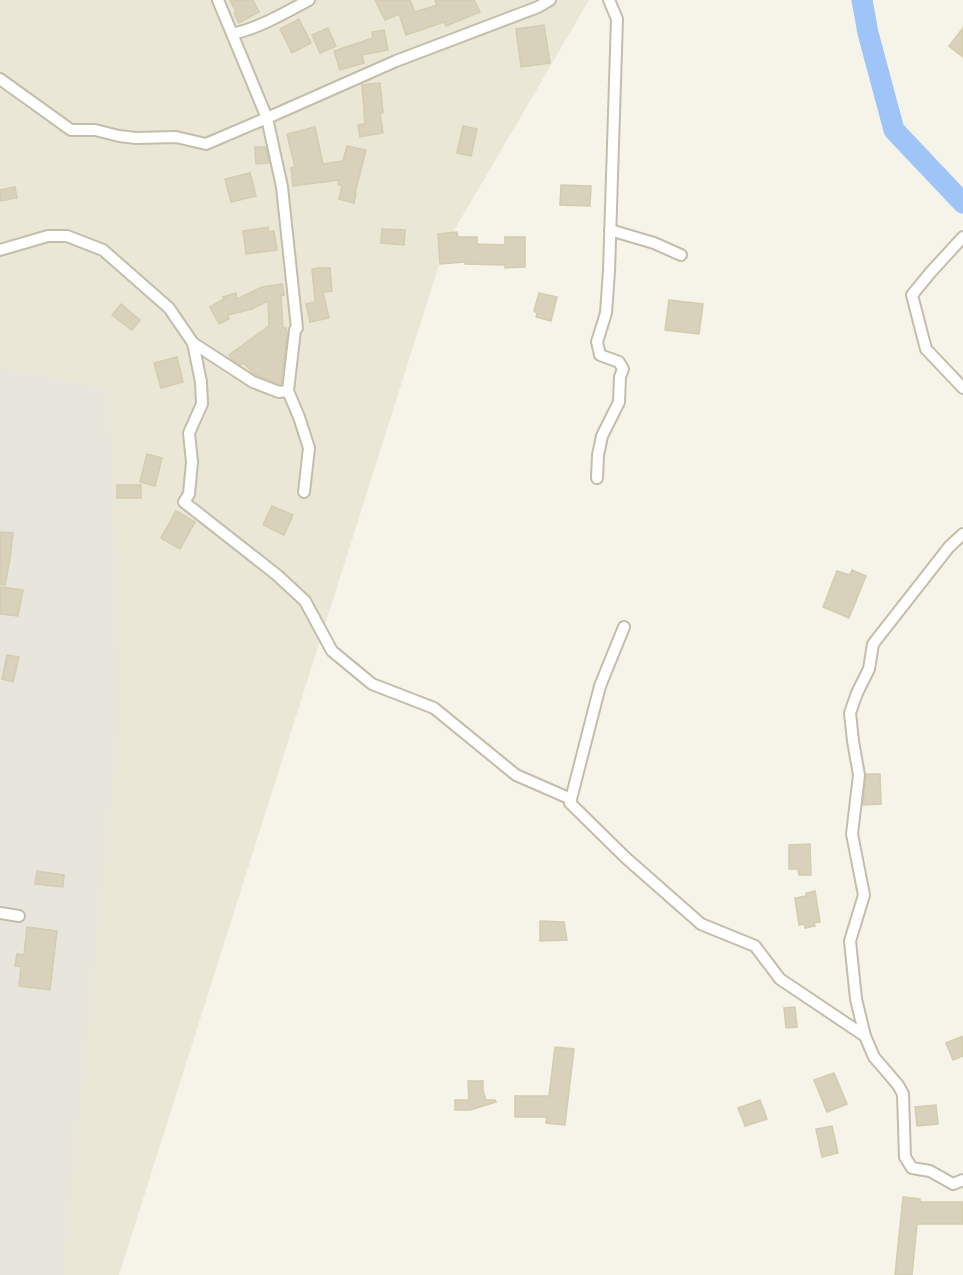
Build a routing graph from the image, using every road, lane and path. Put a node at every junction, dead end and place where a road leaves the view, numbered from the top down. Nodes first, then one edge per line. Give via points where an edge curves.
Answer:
1 (218, 0) edge
2 (309, 0) edge
3 (550, 0) edge
4 (609, 0) edge
5 (232, 34) junction
6 (0, 79) edge
7 (267, 118) junction
8 (610, 230) junction
9 (963, 237) edge
10 (0, 250) edge
11 (681, 255) dead end
12 (193, 343) junction
13 (963, 388) edge
14 (288, 390) junction
15 (597, 478) dead end
16 (304, 492) dead end
17 (963, 534) edge
18 (624, 627) dead end
19 (571, 799) junction
20 (0, 913) edge
21 (20, 916) dead end
22 (865, 1036) junction
23 (963, 1180) edge

1 - 5 street
2 - 5 street via 262,25
3 - 7 street
4 - 8 street via 617,19
5 - 7 street
6 - 7 street via 71,130 136,138 176,137 206,144
7 - 14 street via 282,187 297,328
8 - 11 street
8 - 15 street via 606,313 597,342 600,355 619,362 623,369 619,402 597,455
9 - 13 street via 912,295 926,349
10 - 12 street via 48,236 67,236 103,250 169,308
12 - 14 street via 253,382 279,392
12 - 19 street via 202,404 189,433 192,462 189,494 184,502 305,601 332,651 372,684 434,708 516,775
14 - 16 street via 309,448
17 - 22 street via 873,644 869,669 850,713 860,775 852,834 864,895 850,941 856,999
18 - 19 street via 600,686
19 - 22 street via 570,803 626,858 702,924 755,946 780,979
20 - 21 street
22 - 23 street via 874,1057 903,1094 904,1157 912,1168 930,1171 953,1184

